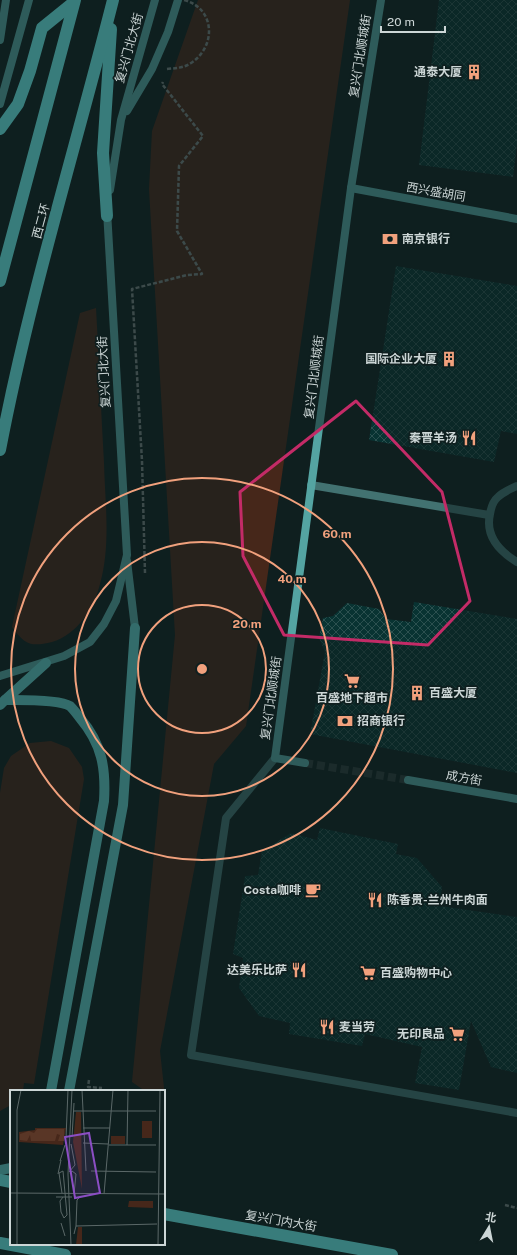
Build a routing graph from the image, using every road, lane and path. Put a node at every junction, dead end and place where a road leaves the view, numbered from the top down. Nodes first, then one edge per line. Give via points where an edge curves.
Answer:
1 (6, 0) edge
2 (29, 0) edge
3 (155, 0) edge
4 (178, 0) edge
5 (184, 0) edge
6 (189, 0) edge
7 (381, 0) edge
8 (74, 1) edge
9 (113, 1) edge
10 (187, 7) dead end
11 (0, 40) edge
12 (169, 62) dead end
13 (167, 69) junction
14 (166, 74) dead end
15 (164, 79) dead end
16 (0, 104) edge
17 (121, 120) junction
18 (0, 129) edge
19 (350, 188) junction
20 (107, 216) junction
21 (517, 219) edge
22 (0, 280) edge
23 (0, 450) edge
24 (312, 485) junction
25 (517, 486) edge
26 (489, 515) junction
27 (127, 555) junction
28 (517, 562) edge
29 (145, 580) dead end
30 (135, 628) joint
31 (46, 663) junction
32 (0, 676) edge
33 (3, 703) edge
34 (275, 758) junction
35 (305, 763) tunnel mouth
36 (408, 780) tunnel mouth
37 (517, 799) edge
38 (89, 1079) dead end
39 (102, 1088) dead end
40 (51, 1090) edge
41 (69, 1090) edge
42 (517, 1113) edge
43 (10, 1168) edge
44 (0, 1170) edge
45 (0, 1180) edge
46 (10, 1182) edge
47 (505, 1205) dead end
48 (517, 1208) edge
49 (165, 1214) edge
50 (0, 1243) edge
51 (10, 1245) edge
52 (11, 1245) edge
53 (65, 1255) edge
54 (392, 1255) edge

1 - 11 street
2 - 16 street
3 - 17 street, 复兴门北大街
4 - 17 street via 152,69
5 - 13 path, bridge via 199,6 207,18 207,44 191,63
6 - 10 path
7 - 19 street, 复兴门北顺城街
8 - 18 highway via 42,28 18,104
8 - 22 highway, 西二环
9 - 20 highway via 103,153
9 - 23 highway, 西二环 via 32,308
12 - 13 path
13 - 14 path
15 - 29 path via 162,84 204,136 179,166 177,231 202,274 187,274 132,288 142,461
17 - 20 street, 复兴门北大街 via 112,166
19 - 21 street, 西兴盛胡同
19 - 24 street, 复兴门北顺城街
20 - 27 street, 复兴门北大街
24 - 26 lane
24 - 34 street, 复兴门北顺城街
25 - 26 lane via 497,498
26 - 28 lane via 489,526 495,542 500,550
27 - 30 street
27 - 31 street, 复兴门北大街 via 116,601 104,624 90,642
30 - 41 main road via 123,805
31 - 32 street, 复兴门北大街
31 - 33 main road
33 - 40 main road via 38,700 69,706 90,730 100,751 106,775 104,801
34 - 35 street
34 - 42 lane via 226,818 191,1055
36 - 37 street, 成方街
38 - 39 path via 88,1087
43 - 44 main road
45 - 46 highway
47 - 48 path
49 - 54 highway, 复兴门内大街
50 - 51 highway
52 - 53 highway

